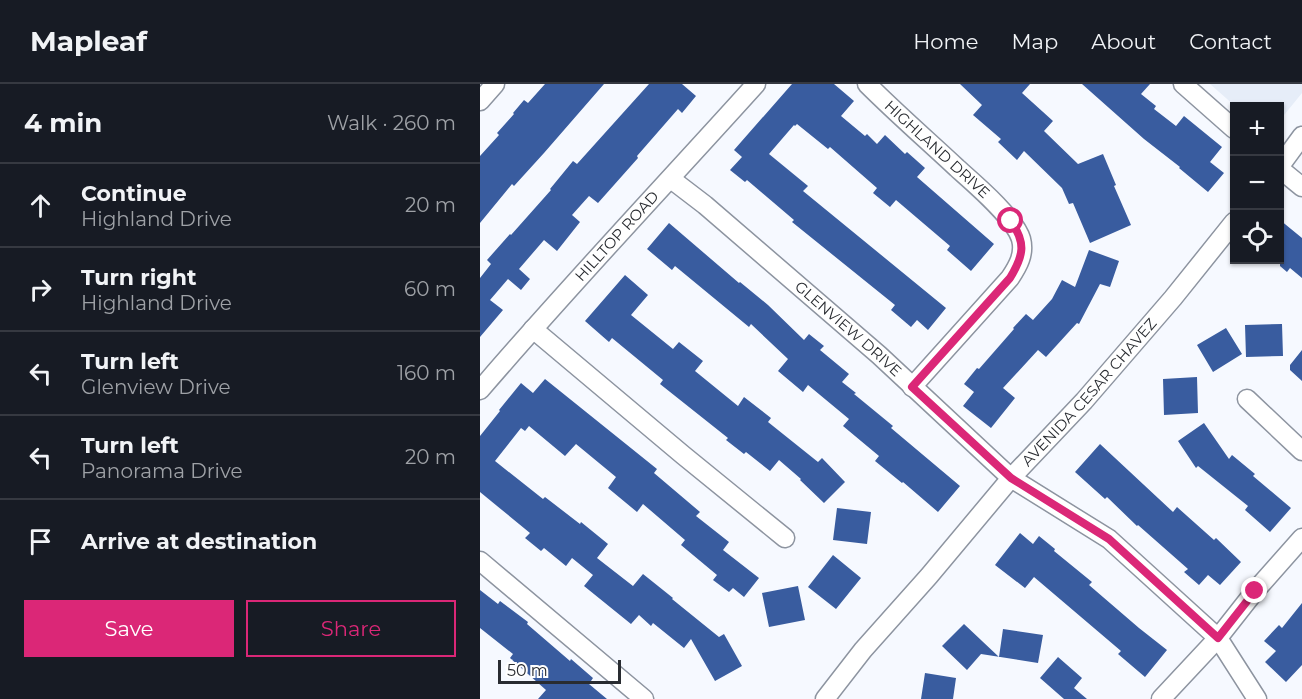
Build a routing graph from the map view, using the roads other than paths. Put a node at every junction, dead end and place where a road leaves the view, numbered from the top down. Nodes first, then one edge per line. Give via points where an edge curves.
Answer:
1 (495, 84) edge
2 (756, 84) edge
3 (867, 84) edge
4 (1183, 84) edge
5 (480, 100) edge
6 (1230, 125) edge
7 (1302, 136) edge
8 (1284, 162) edge
9 (1284, 171) edge
10 (671, 179) junction
11 (1302, 187) edge
12 (1230, 227) edge
13 (533, 329) junction
14 (912, 387) junction
15 (480, 390) edge
16 (1247, 399) dead end
17 (1302, 451) edge
18 (1011, 478) junction
19 (785, 538) dead end
20 (1302, 538) edge
21 (480, 561) edge
22 (1218, 638) junction
23 (644, 699) edge
24 (825, 699) edge
25 (1161, 699) edge
26 (1257, 699) edge

1 - 5 street
2 - 10 street, HILLTOP ROAD
3 - 14 street, HIGHLAND DRIVE via 1011,221 1022,246 1021,258 1010,278
4 - 6 street
7 - 8 street
9 - 11 street
10 - 13 street, HILLTOP ROAD
10 - 14 street, GLENVIEW DRIVE
12 - 18 street, AVENIDA CESAR CHAVEZ via 1084,401
13 - 15 street, HILLTOP ROAD
13 - 19 street
14 - 18 street, GLENVIEW DRIVE
16 - 17 street
18 - 22 street, GLENVIEW DRIVE via 1109,539
18 - 24 street, AVENIDA CESAR CHAVEZ
20 - 22 street
21 - 23 street
22 - 25 street
22 - 26 street, GLENVIEW DRIVE

